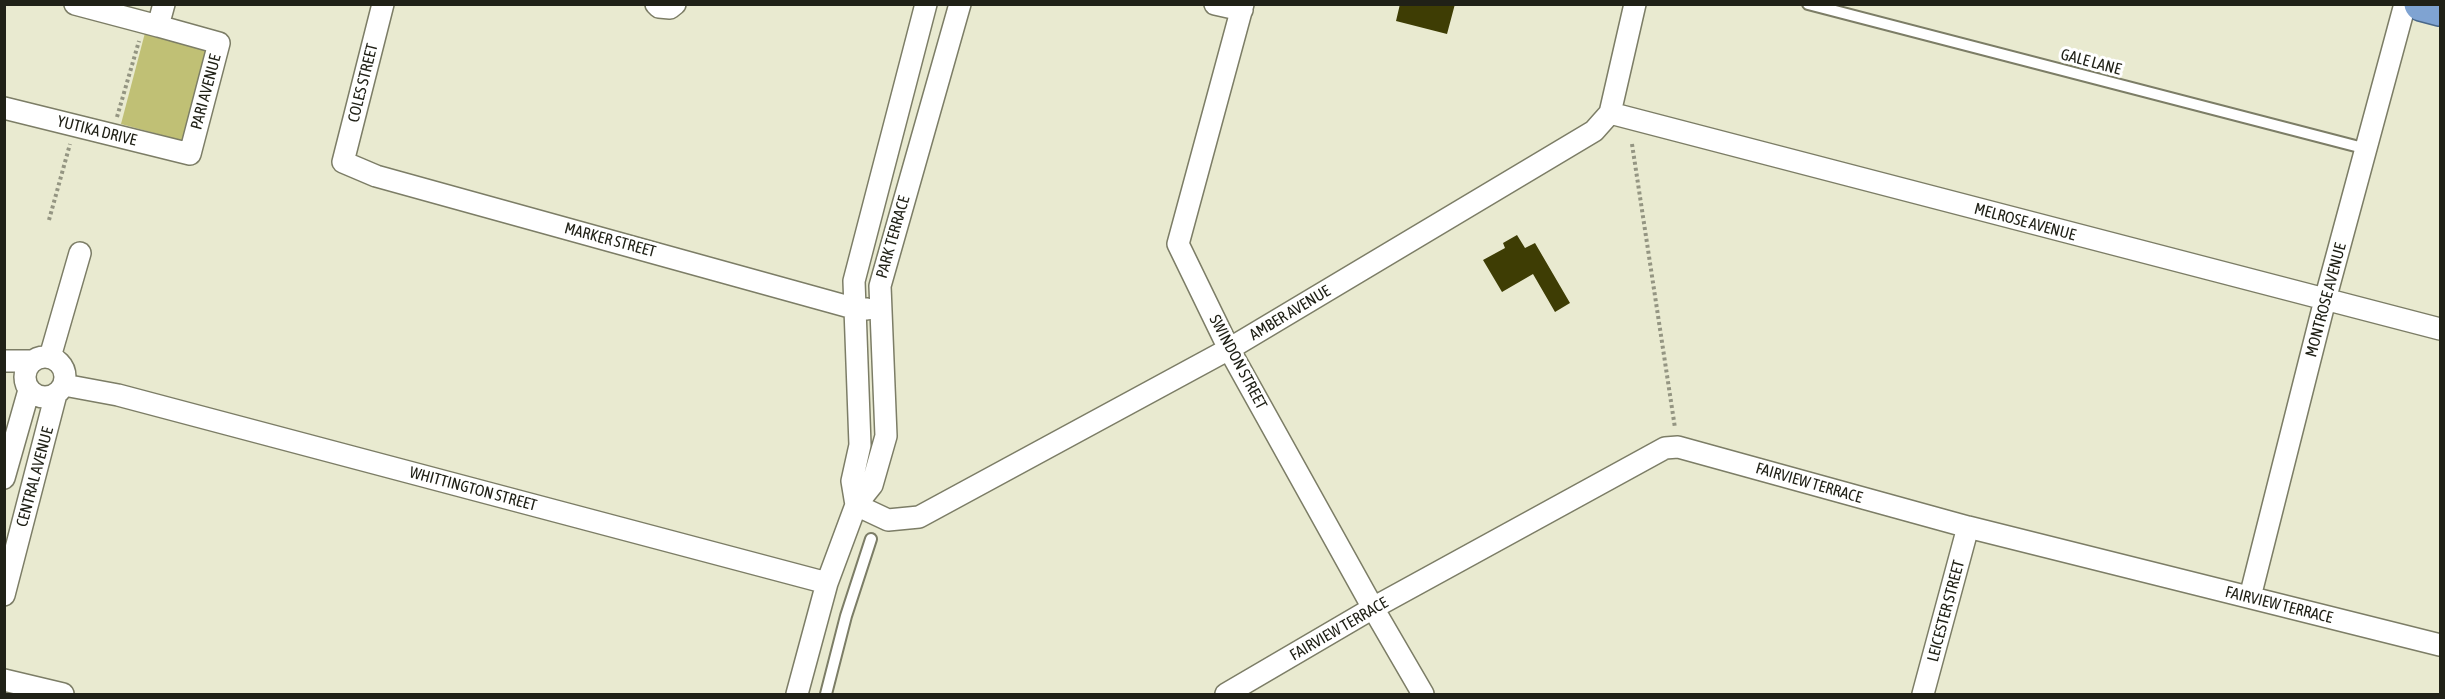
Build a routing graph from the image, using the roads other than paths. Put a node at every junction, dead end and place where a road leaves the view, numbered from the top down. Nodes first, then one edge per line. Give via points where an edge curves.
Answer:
1 (75, 4) edge
2 (164, 4) edge
3 (383, 4) edge
4 (656, 4) edge
5 (675, 4) edge
6 (926, 4) edge
7 (960, 4) edge
8 (1215, 4) edge
9 (1635, 4) edge
10 (1808, 4) edge
11 (2405, 4) edge
12 (2421, 4) edge
13 (1242, 8) edge
14 (2440, 9) edge
15 (151, 24) junction
16 (4, 108) edge
17 (1610, 113) junction
18 (2367, 149) junction
19 (190, 154) joint
20 (343, 162) joint
21 (80, 253) dead end
22 (2325, 300) junction
23 (853, 308) junction
24 (880, 311) junction
25 (2440, 329) edge
26 (1229, 349) junction
27 (4, 361) edge
28 (53, 373) junction
29 (19, 381) edge
30 (4, 478) edge
31 (856, 505) junction
32 (1968, 527) junction
33 (871, 539) dead end
34 (827, 583) junction
35 (4, 595) edge
36 (2250, 597) junction
37 (1372, 608) junction
38 (2440, 645) edge
39 (11, 686) edge
40 (63, 694) edge
41 (800, 694) edge
42 (826, 694) edge
43 (1226, 694) edge
44 (1423, 694) edge
45 (1923, 694) edge

1 - 15 street
2 - 15 street
3 - 20 street, COLES STREET
4 - 5 street via 670,8
6 - 23 street, PARK TERRACE via 854,281
7 - 24 street, PARK TERRACE via 879,286
8 - 13 street
9 - 17 street
10 - 18 lane, GALE LANE
11 - 18 street, MONTROSE AVENUE
12 - 14 highway
13 - 26 street, SWINDON STREET via 1178,244
15 - 19 street, PARI AVENUE via 219,43
16 - 19 street, YUTIKA DRIVE
17 - 22 street, MELROSE AVENUE
17 - 26 street, AMBER AVENUE via 1594,131
18 - 22 street, MONTROSE AVENUE
20 - 23 street, MARKER STREET via 376,176
21 - 28 street, CENTRAL AVENUE
22 - 25 street, MELROSE AVENUE
22 - 36 street, MONTROSE AVENUE
23 - 24 street, MARKER STREET
23 - 31 street, PARK TERRACE via 860,445 852,481
24 - 31 street, PARK TERRACE via 886,436 872,485
26 - 31 street, AMBER AVENUE via 919,517 888,520
26 - 37 street, SWINDON STREET
27 - 28 street, WHITTINGTON STREET
28 - 29 street, CENTRAL AVENUE via 25,370
28 - 29 street via 42,398
28 - 34 street, WHITTINGTON STREET via 118,395
28 - 35 street, CENTRAL AVENUE
29 - 30 street, CENTRAL AVENUE
31 - 34 street, PARK TERRACE
32 - 36 street, FAIRVIEW TERRACE
32 - 37 street, FAIRVIEW TERRACE via 1678,447 1665,448
32 - 45 street, LEICESTER STREET
33 - 42 lane
34 - 41 street, PARK TERRACE
36 - 38 street, FAIRVIEW TERRACE
37 - 43 street, FAIRVIEW TERRACE
37 - 44 street, SWINDON STREET
39 - 40 street

